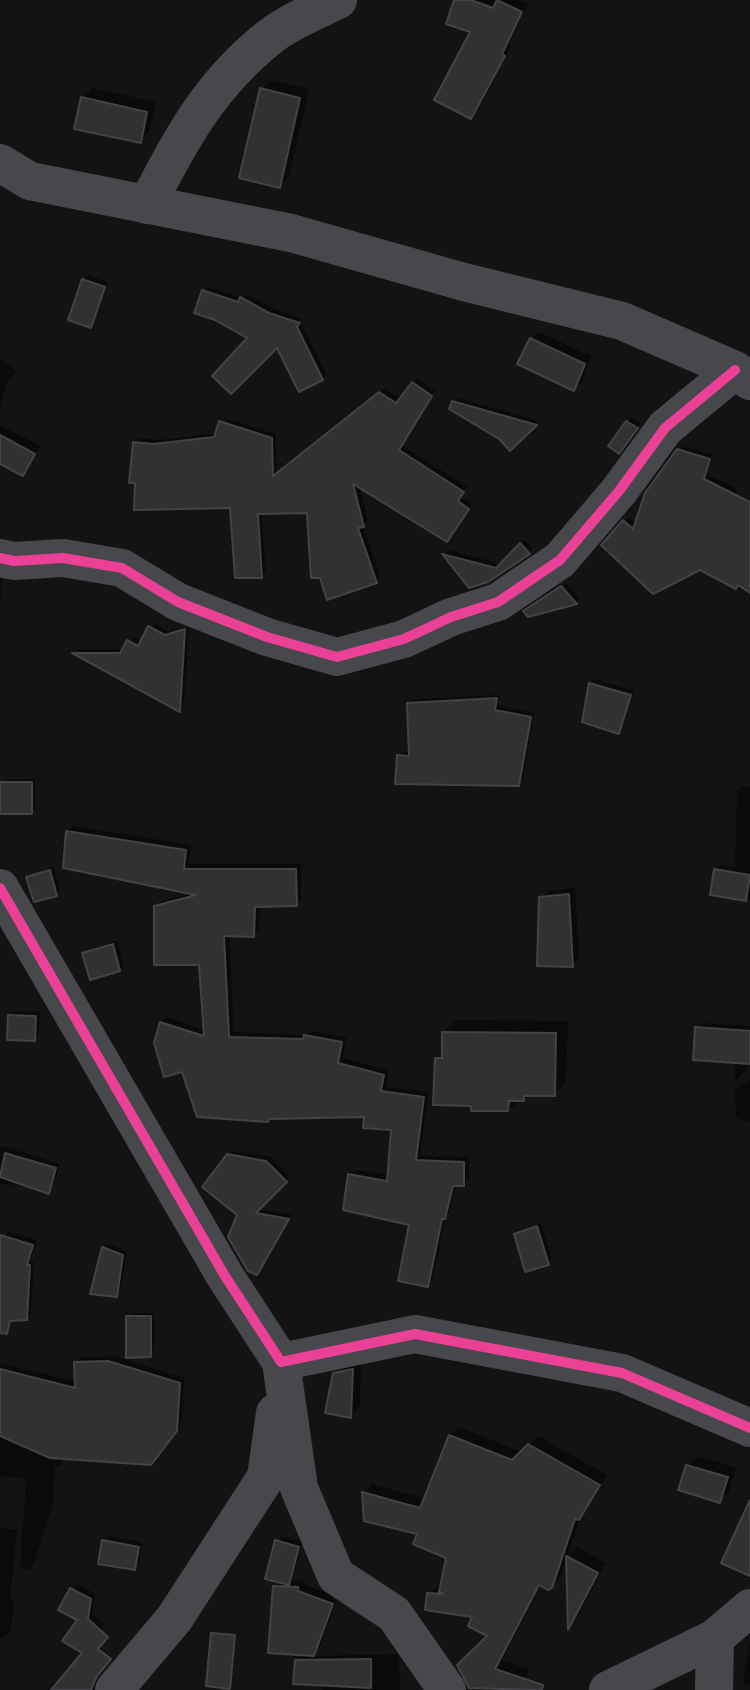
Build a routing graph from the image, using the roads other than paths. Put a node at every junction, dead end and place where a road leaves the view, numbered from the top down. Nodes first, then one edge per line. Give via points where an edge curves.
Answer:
1 (338, 0) edge
2 (0, 163) edge
3 (147, 205) junction
4 (743, 376) edge
5 (0, 558) edge
6 (0, 888) edge
7 (281, 1362) junction
8 (750, 1428) edge
9 (750, 1608) edge
10 (715, 1638) junction
11 (114, 1690) edge
12 (447, 1690) edge
13 (608, 1690) edge
14 (714, 1690) edge

1 - 3 street via 273,34 222,80 183,134
2 - 3 street via 30,181
3 - 4 street via 291,233 622,321
4 - 5 street via 664,428 561,560 498,602 404,639 338,657 267,637 178,602 122,568 63,558
6 - 7 street via 225,1276
7 - 8 street via 415,1334 622,1373
7 - 11 street via 266,1477 174,1619
7 - 12 street via 299,1488 336,1576 394,1614
9 - 10 street
10 - 13 street
10 - 14 street

